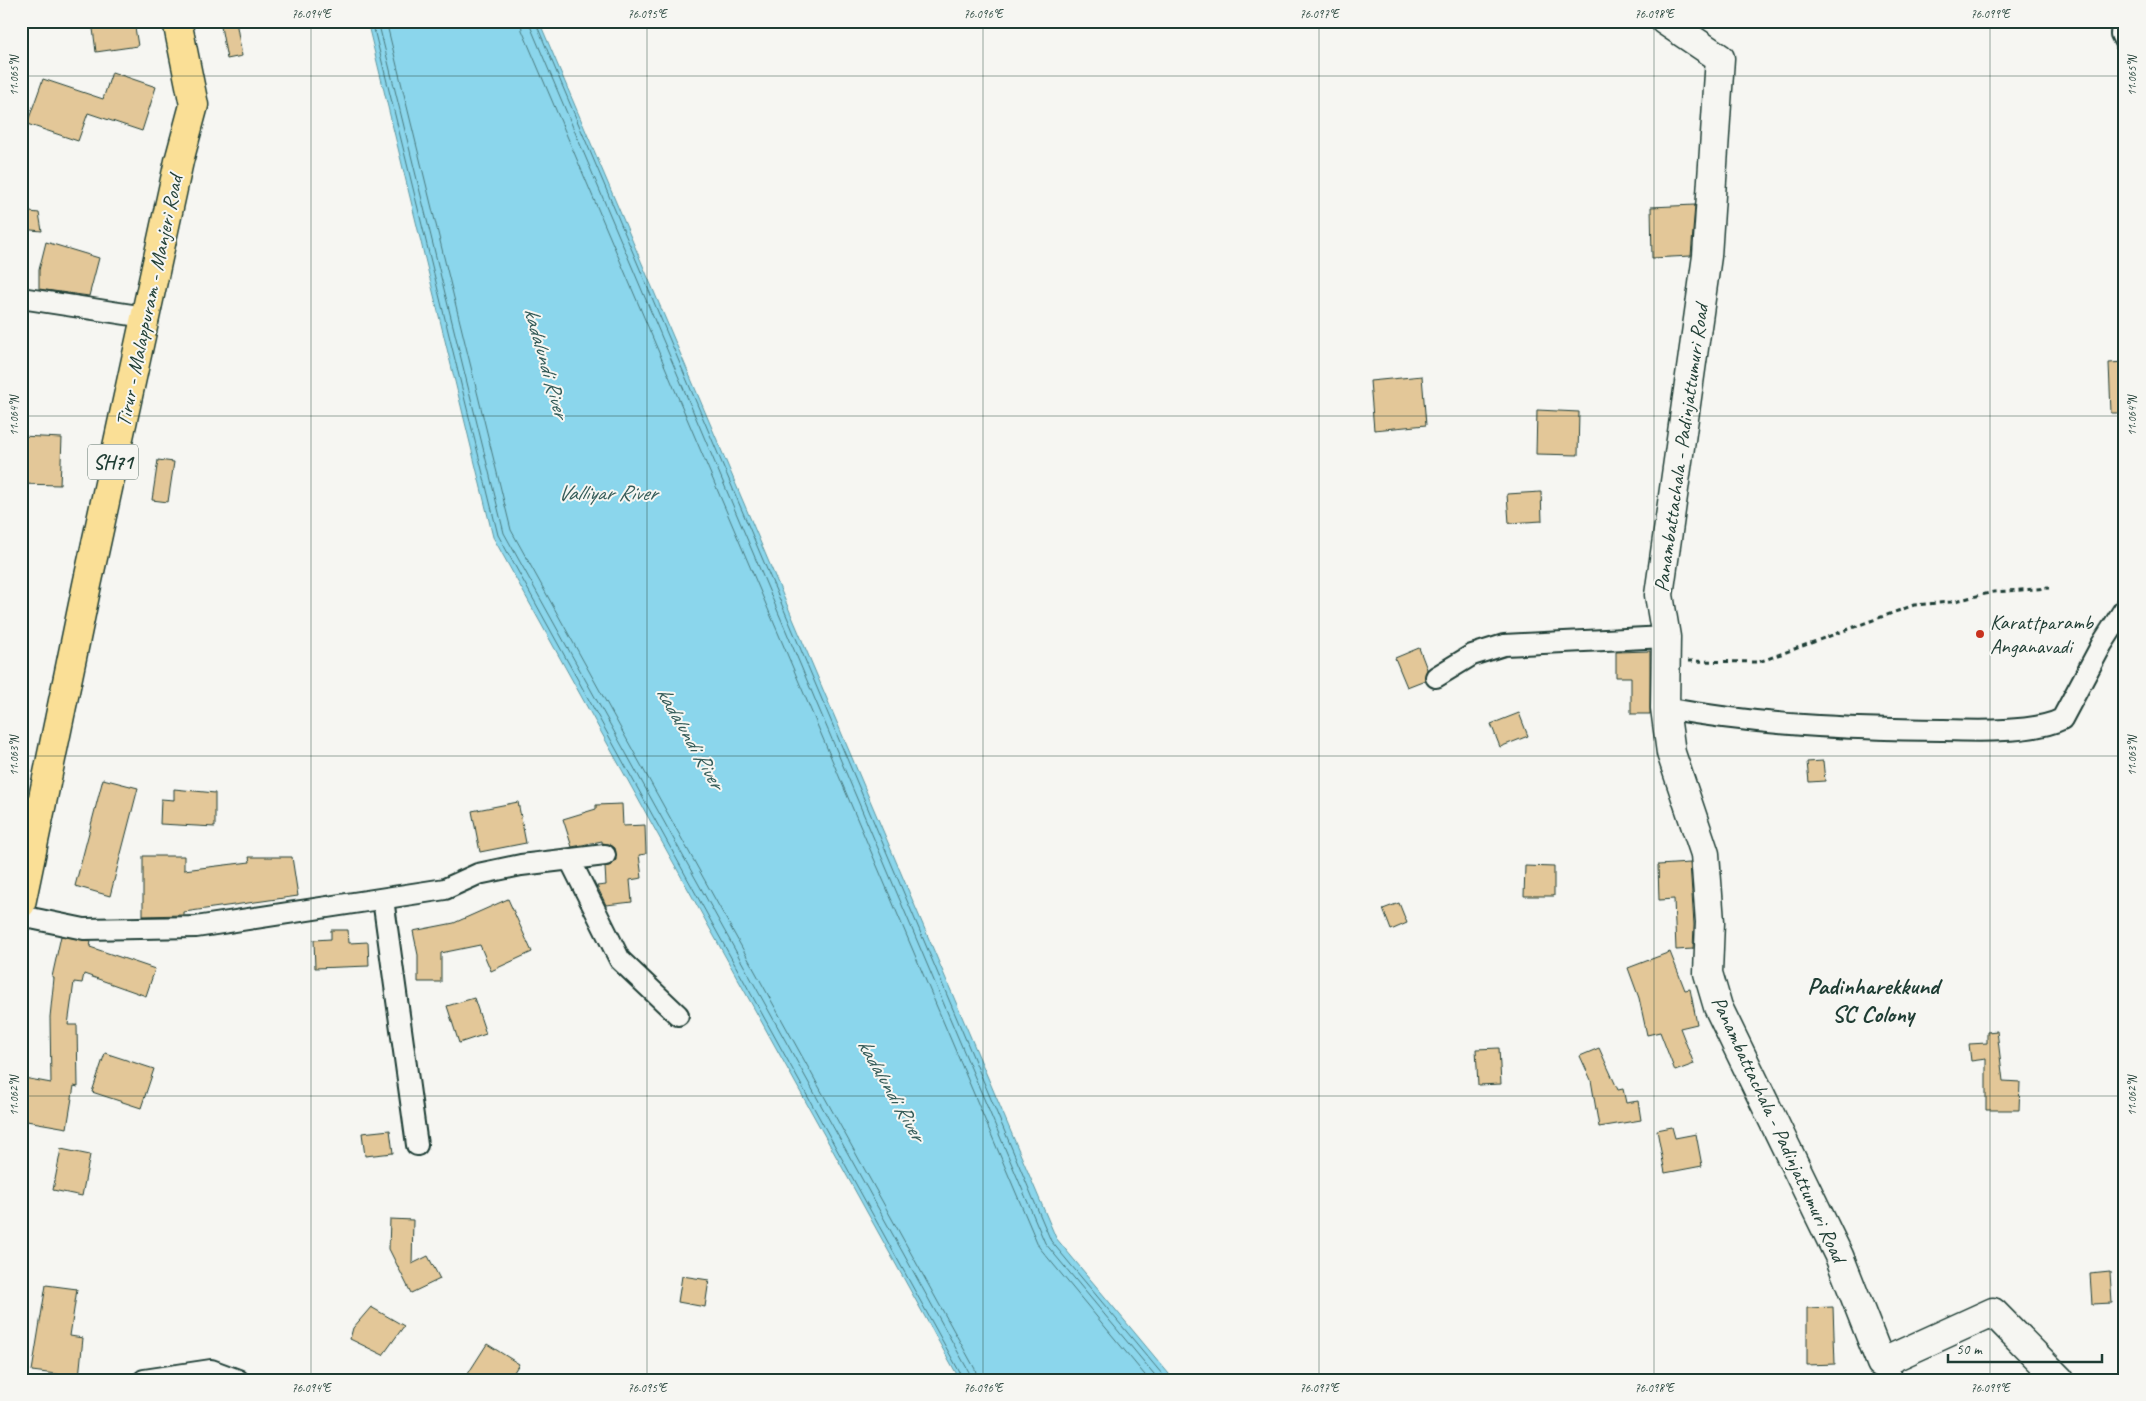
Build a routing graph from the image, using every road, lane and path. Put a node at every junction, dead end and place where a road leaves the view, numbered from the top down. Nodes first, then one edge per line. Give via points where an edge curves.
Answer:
1 (177, 21) edge
2 (1665, 21) edge
3 (2122, 21) edge
4 (2125, 42) edge
5 (21, 298) edge
6 (145, 317) junction
7 (2049, 588) dead end
8 (2125, 608) edge
9 (1667, 649) junction
10 (1436, 677) dead end
11 (1666, 708) junction
12 (605, 855) dead end
13 (570, 860) junction
14 (384, 899) junction
15 (21, 904) edge
16 (21, 916) edge
17 (678, 1015) dead end
18 (417, 1145) dead end
19 (1887, 1371) edge
20 (144, 1380) edge
21 (238, 1380) edge
22 (2060, 1380) edge

1 - 6 main road, Tirur - Malappuram - Manjeri Road / SH71 via 194,104
2 - 9 main road, Panambattachala - Padinjattumuri Road via 1720,58 1707,256 1659,595
3 - 4 street via 2121,34
5 - 6 street
6 - 15 main road, Tirur - Malappuram - Manjeri Road / SH71
7 - 9 path via 1994,592 1951,602 1914,605 1759,662
8 - 11 street via 2062,720 2051,725 1977,731 1852,729 1761,723
9 - 10 street via 1504,645 1472,655
9 - 11 main road, Panambattachala - Padinjattumuri Road
11 - 19 main road, Panambattachala - Padinjattumuri Road via 1671,753 1705,854 1710,922 1708,973 1718,1007 1839,1256
12 - 13 street
13 - 14 street via 478,874 445,889
13 - 17 street via 620,960
14 - 16 street via 196,927 84,929
14 - 18 street
19 - 22 main road, Panambattachala - Padinjattumuri Road via 1993,1312
20 - 21 street via 210,1370

